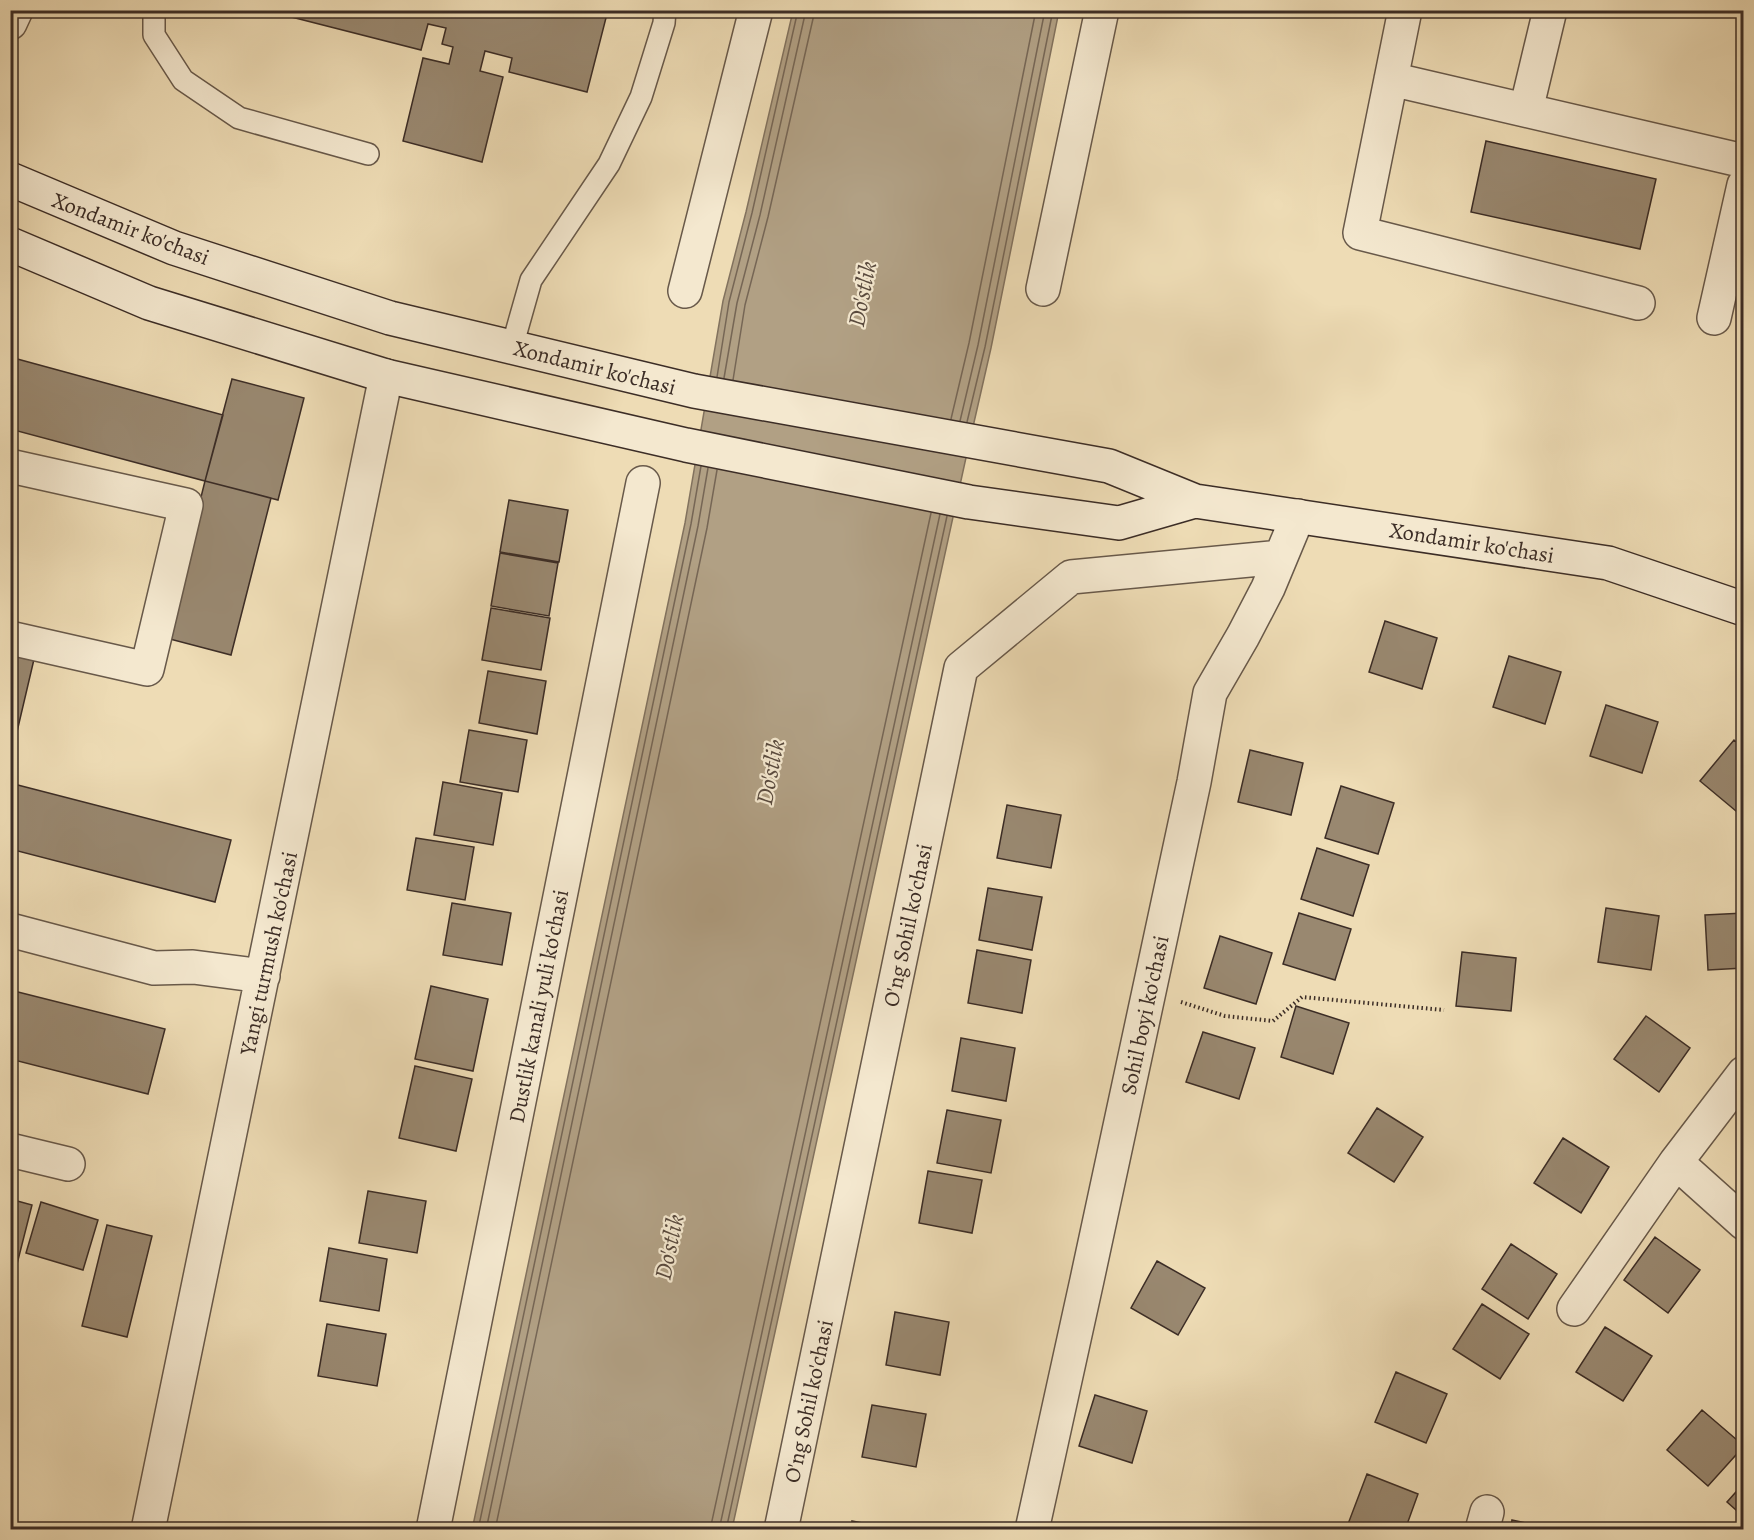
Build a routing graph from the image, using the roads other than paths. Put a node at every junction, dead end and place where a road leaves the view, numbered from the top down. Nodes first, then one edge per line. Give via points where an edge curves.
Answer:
1 (16, 10) edge
2 (153, 10) edge
3 (665, 10) edge
4 (756, 10) edge
5 (1101, 10) edge
6 (1405, 10) edge
7 (1550, 10) edge
8 (10, 23) edge
9 (1391, 78) junction
10 (1526, 110) junction
11 (368, 154) dead end
12 (1743, 161) edge
13 (10, 179) edge
14 (1743, 184) edge
15 (10, 244) edge
16 (1043, 289) dead end
17 (685, 291) dead end
18 (1638, 303) dead end
19 (1714, 318) dead end
20 (512, 347) junction
21 (386, 376) junction
22 (10, 466) edge
23 (643, 483) dead end
24 (1195, 501) junction
25 (1298, 516) junction
26 (1281, 557) junction
27 (1743, 609) edge
28 (10, 638) edge
29 (10, 930) edge
30 (263, 976) junction
31 (1743, 1073) edge
32 (10, 1150) edge
33 (1676, 1162) junction
34 (68, 1164) dead end
35 (1743, 1223) edge
36 (1574, 1309) dead end
37 (148, 1530) edge
38 (434, 1530) edge
39 (781, 1530) edge
40 (1032, 1530) edge

1 - 8 street
2 - 11 lane via 154,35 183,80 230,112 239,118
3 - 20 lane via 641,97 609,164 531,280
4 - 17 street
5 - 16 street
6 - 9 street
7 - 10 street
9 - 10 street
9 - 18 street via 1360,233
10 - 12 street
13 - 20 street, Xondamir ko'chasi via 174,248 390,318
14 - 19 street
15 - 21 street, Xondamir ko'chasi via 149,303
20 - 24 street, Xondamir ko'chasi via 694,391 1109,466
21 - 24 street, Xondamir ko'chasi via 686,445 969,502 1119,523
21 - 30 street, Yangi turmush ko'chasi
22 - 28 street via 186,505 147,669
23 - 38 street, Dustlik kanali yuli ko'chasi
24 - 25 street, Xondamir ko'chasi
25 - 26 street, Sohil boyi ko'chasi
25 - 27 street, Xondamir ko'chasi via 1608,563
26 - 39 street, O'ng Sohil ko'chasi via 1071,578 961,668
26 - 40 street, Sohil boyi ko'chasi via 1210,693
29 - 30 street via 154,968 193,967
30 - 37 street, Yangi turmush ko'chasi
31 - 33 street
32 - 34 street
33 - 35 street
33 - 36 street

